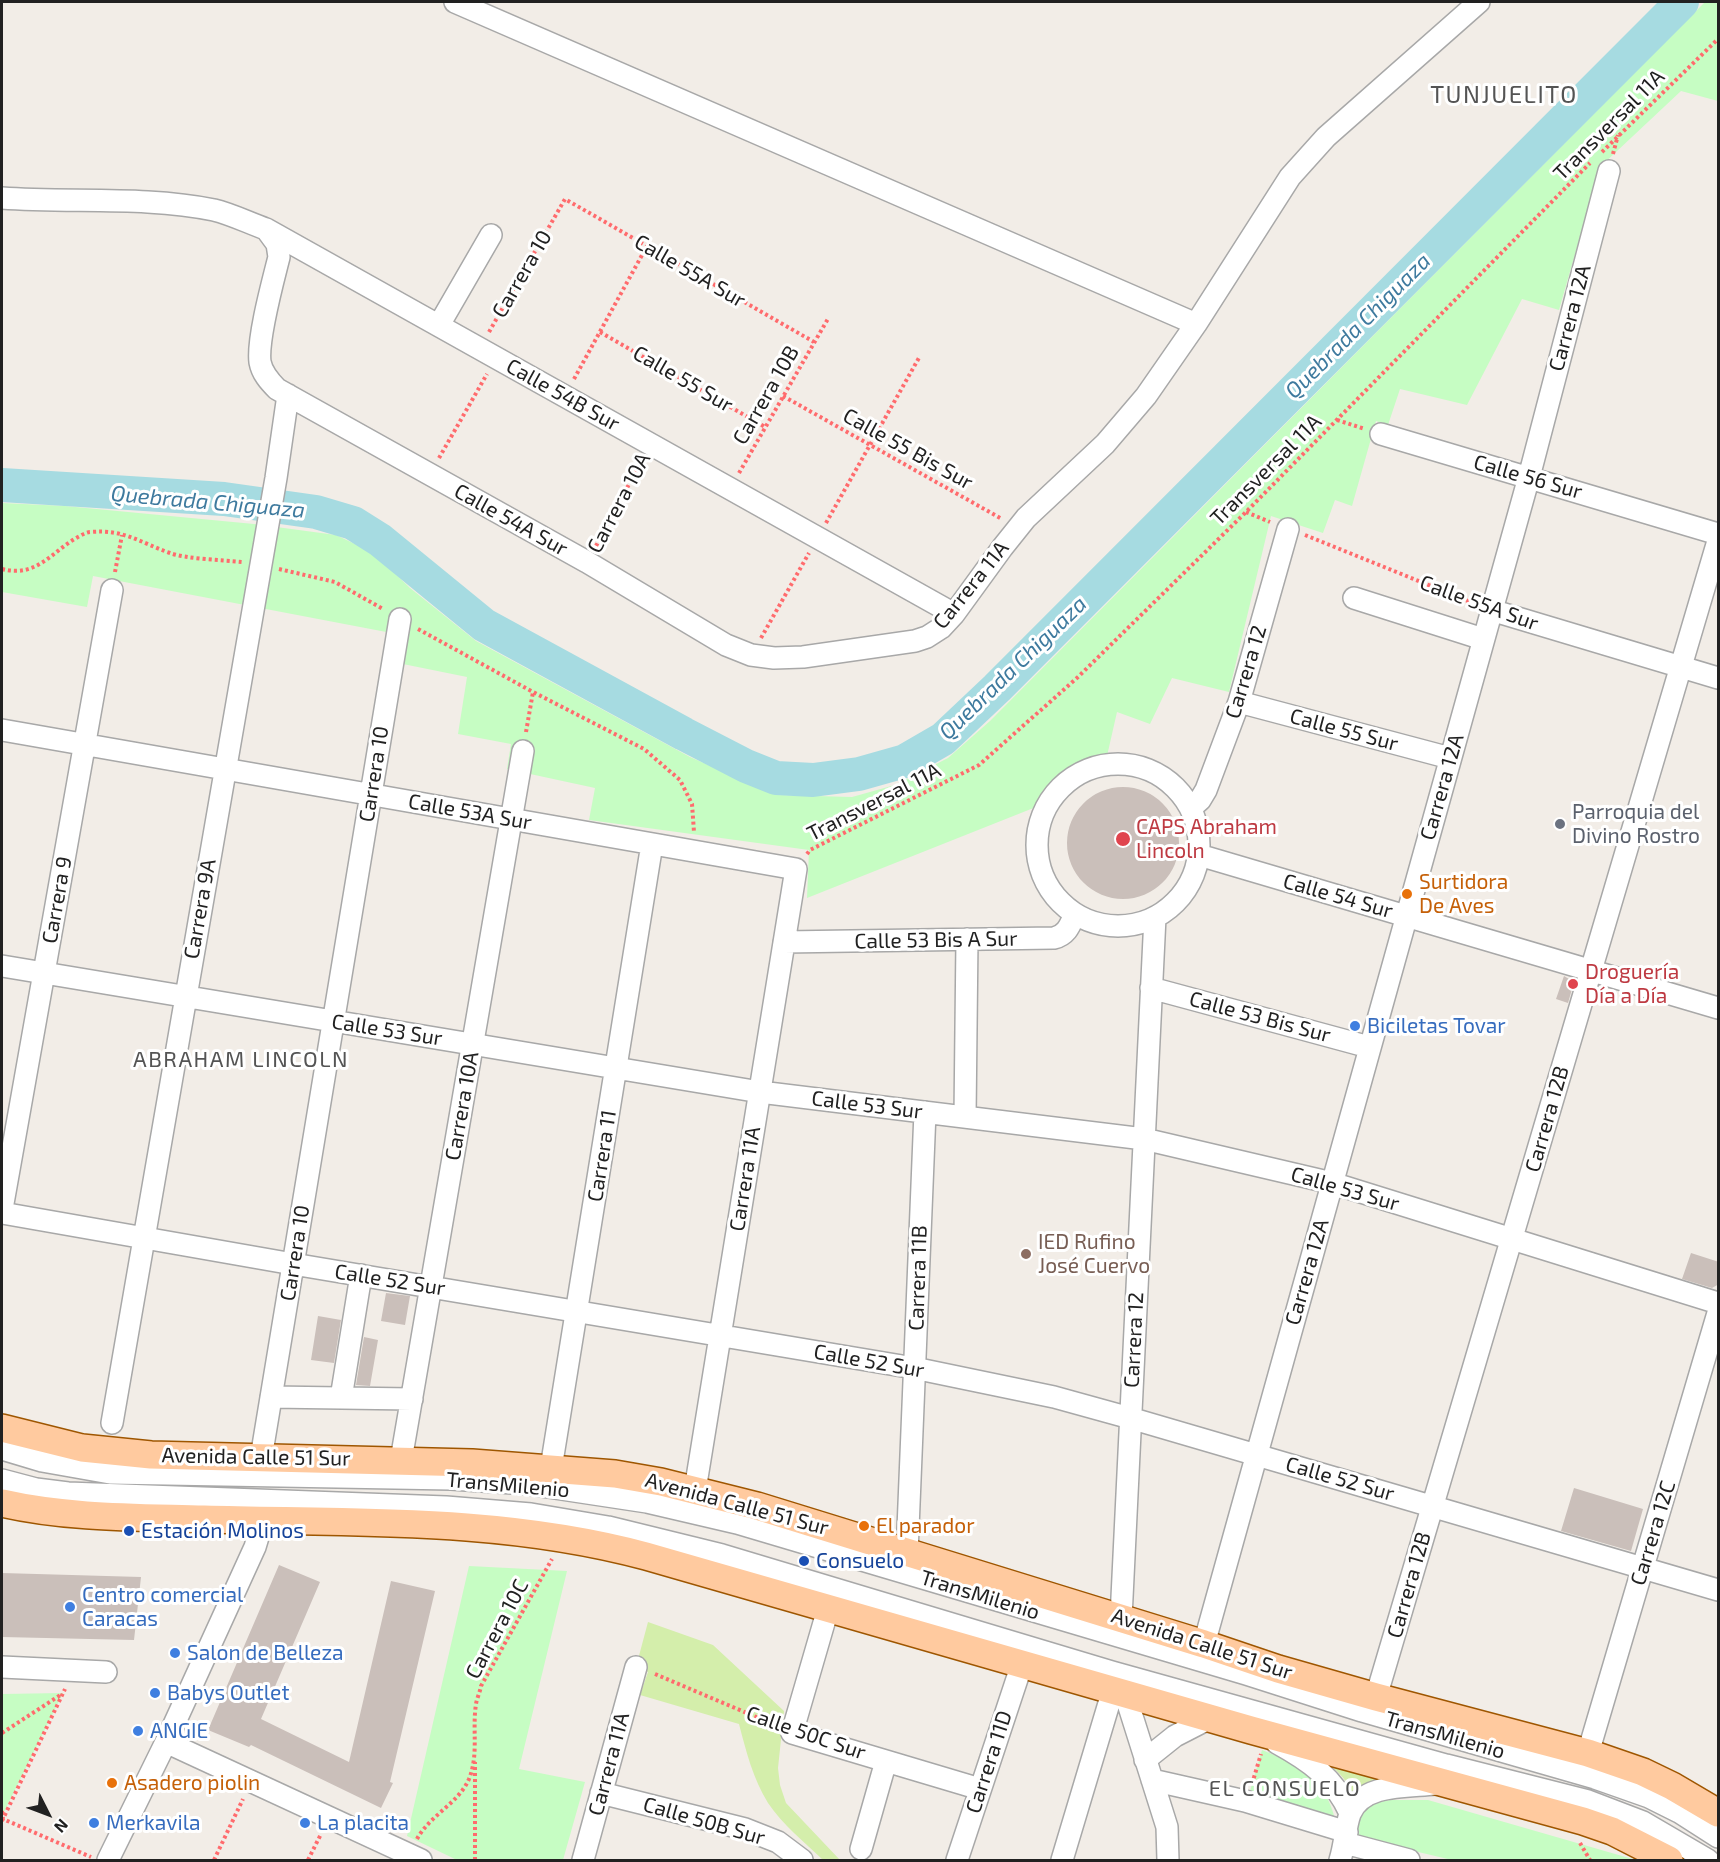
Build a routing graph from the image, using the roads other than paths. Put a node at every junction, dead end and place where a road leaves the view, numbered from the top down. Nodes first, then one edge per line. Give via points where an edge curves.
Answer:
1 (455, 2) edge
2 (1479, 2) edge
3 (1609, 171) dead end
4 (2, 198) edge
5 (266, 229) junction
6 (491, 235) dead end
7 (1196, 324) junction
8 (439, 325) junction
9 (288, 395) junction
10 (1382, 434) road end
11 (1529, 477) junction
12 (1288, 529) road end
13 (1719, 534) edge
14 (1719, 541) edge
15 (112, 590) road end
16 (1354, 598) dead end
17 (1491, 610) junction
18 (954, 614) junction
19 (400, 618) dead end
20 (1483, 639) junction
21 (802, 657) joint
22 (1681, 667) junction
23 (1719, 678) edge
24 (1239, 702) junction
25 (2, 730) edge
26 (84, 744) junction
27 (523, 751) road end
28 (1450, 758) junction
29 (225, 769) junction
30 (370, 794) junction
31 (1191, 808) junction
32 (511, 819) junction
33 (652, 844) junction
34 (1199, 855) junction
35 (796, 869) joint
36 (1075, 914) junction
37 (1406, 916) junction
38 (1155, 917) junction
39 (967, 939) junction
40 (784, 942) junction
41 (2, 966) edge
42 (1591, 970) junction
43 (43, 973) junction
44 (1151, 988) junction
45 (185, 997) junction
46 (1719, 1008) edge
47 (333, 1021) junction
48 (473, 1044) junction
49 (1369, 1047) junction
50 (616, 1068) junction
51 (760, 1092) junction
52 (925, 1112) junction
53 (965, 1117) junction
54 (1144, 1139) junction
55 (1332, 1183) junction
56 (2, 1211) edge
57 (144, 1238) junction
58 (1512, 1239) junction
59 (293, 1264) junction
60 (361, 1275) junction
61 (431, 1287) junction
62 (1719, 1303) edge
63 (577, 1311) junction
64 (1719, 1313) edge
65 (720, 1335) junction
66 (914, 1368) junction
67 (271, 1397) junction
68 (341, 1398) junction
69 (412, 1399) junction
70 (1130, 1418) junction
71 (112, 1423) dead end
72 (2, 1428) edge
73 (2, 1449) edge
74 (1256, 1455) junction
75 (401, 1460) junction
76 (260, 1467) junction
77 (551, 1468) junction
78 (2, 1480) edge
79 (695, 1490) junction
80 (2, 1503) edge
81 (1432, 1506) junction
82 (260, 1511) junction
83 (907, 1552) junction
84 (1643, 1568) junction
85 (1719, 1590) edge
86 (828, 1609) junction
87 (1121, 1618) junction
88 (1204, 1644) junction
89 (1022, 1664) junction
90 (636, 1666) road end
91 (2, 1667) edge
92 (106, 1672) dead end
93 (1119, 1692) junction
94 (1376, 1697) junction
95 (1210, 1718) junction
96 (1258, 1734) junction
97 (165, 1742) junction
98 (1588, 1753) junction
99 (1145, 1760) junction
100 (886, 1761) junction
101 (1152, 1780) junction
102 (1446, 1783) junction
103 (980, 1789) junction
104 (601, 1792) junction
105 (1719, 1814) edge
106 (1346, 1837) edge
107 (1719, 1837) edge
108 (861, 1849) dead end
109 (415, 1857) edge
110 (101, 1860) edge
111 (583, 1860) edge
112 (802, 1860) edge
113 (957, 1860) edge
114 (1062, 1860) edge
115 (1168, 1860) edge
116 (1409, 1860) edge
117 (1669, 1860) edge
118 (1708, 1860) edge

1 - 7 street
2 - 7 street, Carrera 11A via 1326,137 1290,177
3 - 11 street, Carrera 12A
4 - 5 street, Calle 54B Sur via 154,202 215,210
5 - 8 street, Calle 54B Sur
5 - 9 street, Calle 54A Sur via 277,244 279,257 260,360 269,381
6 - 8 street
7 - 18 street, Carrera 11A via 1146,396 1105,444 1026,518
8 - 18 street, Calle 54B Sur
9 - 21 street, Calle 54A Sur via 587,562 726,645 751,655
9 - 29 street, Carrera 9A
10 - 11 street, Calle 56 Sur
11 - 13 street, Calle 56 Sur
11 - 17 street, Carrera 12A
12 - 24 street, Carrera 12
14 - 22 street, Carrera 12B
15 - 26 street, Carrera 9
16 - 20 street
17 - 20 street, Carrera 12A
17 - 22 street, Calle 55A Sur
18 - 21 street, Carrera 11A via 941,628 915,641
19 - 30 street, Carrera 10
20 - 28 street, Carrera 12A
22 - 23 street, Calle 55A Sur
22 - 42 street, Carrera 12B
24 - 28 street, Calle 55 Sur
24 - 31 street, Carrera 12 via 1206,790
25 - 26 street, Calle 53A Sur
26 - 29 street, Calle 53A Sur
26 - 43 street, Carrera 9
27 - 32 street, Carrera 10A
28 - 37 street, Carrera 12A
29 - 30 street, Calle 53A Sur
29 - 45 street, Carrera 9A
30 - 32 street, Calle 53A Sur
30 - 47 street, Carrera 10
31 - 34 street via 1197,823
31 - 36 street via 1170,782 1139,766 1117,763 1094,767 1073,777 1056,793 1044,813 1038,835 1038,858 1045,880
32 - 33 street, Calle 53A Sur
32 - 48 street, Carrera 10A
33 - 35 street, Calle 53A Sur
33 - 50 street, Carrera 11
34 - 37 street, Calle 54 Sur
34 - 38 street via 1188,885
35 - 40 street, Carrera 11A
36 - 38 street via 1114,925
36 - 39 street, Calle 53 Bis A Sur via 1067,931 1059,937
37 - 42 street, Calle 54 Sur
37 - 49 street, Carrera 12A
38 - 44 street, Carrera 12
39 - 40 street, Calle 53 Bis A Sur
39 - 53 street
40 - 51 street, Carrera 11A
41 - 43 street, Calle 53 Sur
42 - 46 street, Calle 54 Sur
42 - 58 street, Carrera 12B
43 - 45 street, Calle 53 Sur
43 - 56 street, Carrera 9
44 - 49 street, Calle 53 Bis Sur
44 - 54 street, Carrera 12
45 - 47 street, Calle 53 Sur
45 - 57 street, Carrera 9A
47 - 48 street, Calle 53 Sur
47 - 59 street, Carrera 10
48 - 50 street, Calle 53 Sur
48 - 61 street, Carrera 10A
49 - 55 street, Carrera 12A
50 - 51 street, Calle 53 Sur
50 - 63 street, Carrera 11
51 - 52 street, Calle 53 Sur
51 - 65 street, Carrera 11A
52 - 53 street, Calle 53 Sur
52 - 66 street, Carrera 11B
53 - 54 street, Calle 53 Sur
54 - 55 street, Calle 53 Sur
54 - 70 street, Carrera 12
55 - 58 street, Calle 53 Sur
55 - 74 street, Carrera 12A
56 - 57 street, Calle 52 Sur
57 - 59 street, Calle 52 Sur
57 - 71 street, Carrera 9A
58 - 62 street, Calle 53 Sur
58 - 81 street, Carrera 12B
59 - 60 street, Calle 52 Sur
59 - 67 street, Carrera 10
60 - 61 street, Calle 52 Sur
60 - 68 street
61 - 63 street, Calle 52 Sur
61 - 69 street, Carrera 10A
63 - 65 street, Calle 52 Sur
63 - 77 street, Carrera 11
64 - 84 street, Carrera 12C
65 - 66 street, Calle 52 Sur
65 - 79 street, Carrera 11A
66 - 70 street, Calle 52 Sur via 1031,1392
66 - 83 street, Carrera 11B
67 - 68 street
67 - 76 street, Carrera 10
68 - 69 street
69 - 75 street, Carrera 10A
70 - 74 street, Calle 52 Sur
70 - 87 street, Carrera 12
72 - 76 main road, Avenida Calle 51 Sur via 99,1450
73 - 76 street, TransMilenio via 42,1461 110,1473
74 - 81 street, Calle 52 Sur
74 - 88 street, Carrera 12A
75 - 76 main road, Avenida Calle 51 Sur
75 - 77 main road, Avenida Calle 51 Sur
76 - 82 street, Carrera 10
76 - 107 street, TransMilenio via 528,1484 606,1494 693,1512 1595,1778 1649,1797
77 - 79 main road, Avenida Calle 51 Sur via 615,1474
78 - 82 street, TransMilenio via 68,1493
79 - 83 main road, Avenida Calle 51 Sur
80 - 82 main road via 49,1513 130,1517
81 - 84 street, Calle 52 Sur
81 - 94 street, Carrera 12B
82 - 86 main road via 564,1538 636,1553
82 - 97 street, Carrera 10 via 255,1547
82 - 118 street, TransMilenio via 446,1507 531,1514 608,1527 722,1555 1112,1672 1588,1801 1643,1822
83 - 87 main road, Avenida Calle 51 Sur
84 - 85 street, Calle 52 Sur
84 - 98 street, Carrera 12C
86 - 89 main road
86 - 100 street, Calle 50C Sur via 792,1733
87 - 88 main road, Avenida Calle 51 Sur
88 - 94 main road, Avenida Calle 51 Sur
89 - 93 main road
89 - 103 street, Carrera 11D
90 - 104 street, Carrera 11A
91 - 92 street
93 - 95 main road
93 - 99 street
93 - 114 street
94 - 98 main road, Avenida Calle 51 Sur
95 - 96 main road
95 - 99 street via 1175,1736
96 - 102 main road
96 - 106 street via 1294,1753 1337,1787
97 - 109 street
97 - 110 street, Carrera 10
98 - 105 main road, Avenida Calle 51 Sur via 1643,1772
99 - 101 street
100 - 103 street, Calle 50C Sur
100 - 108 street
101 - 106 street via 1245,1801
101 - 115 street via 1167,1827
102 - 106 street via 1364,1796
102 - 117 main road via 1602,1828
103 - 113 street, Carrera 11D
104 - 111 street, Carrera 11A
104 - 112 street, Calle 50B Sur via 745,1829 778,1842
106 - 116 street

